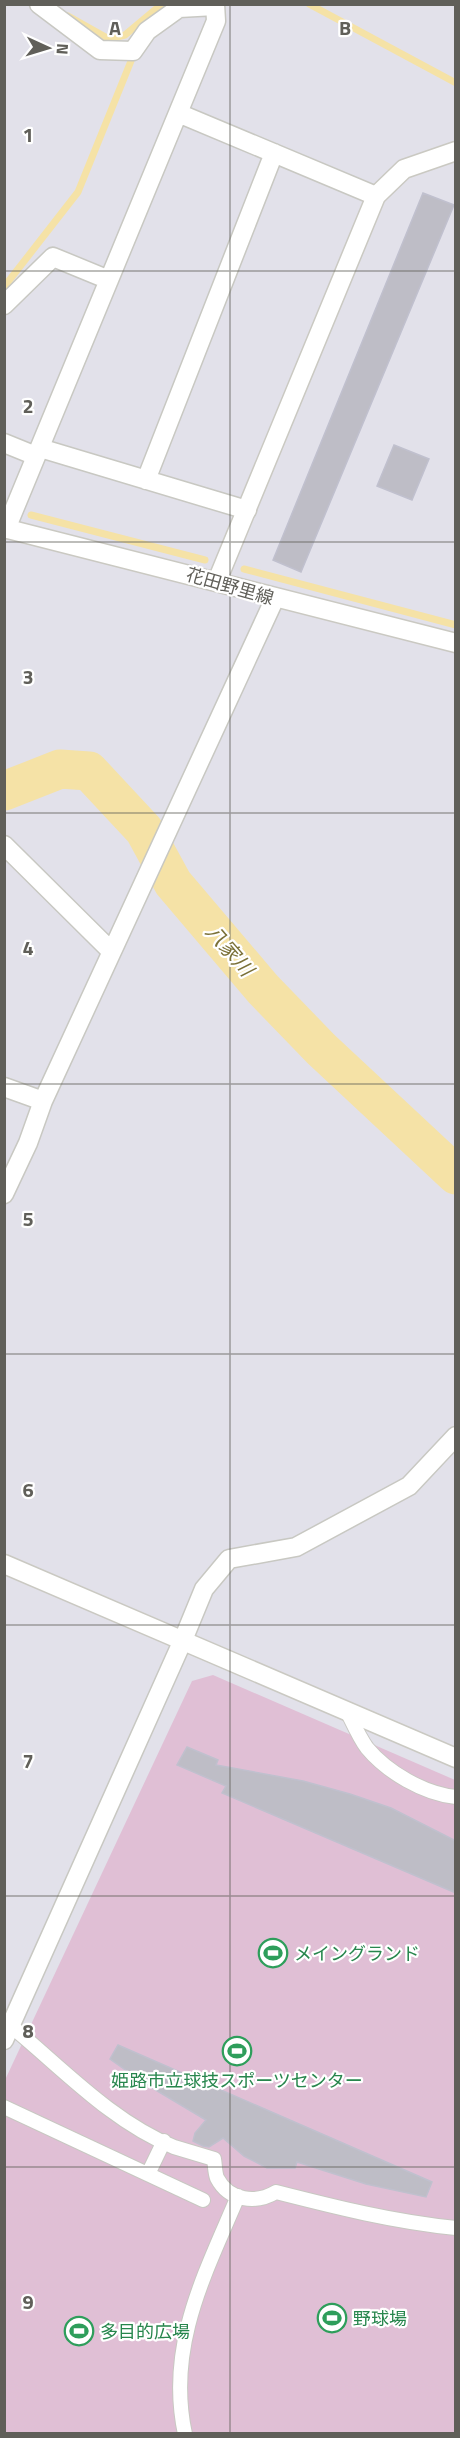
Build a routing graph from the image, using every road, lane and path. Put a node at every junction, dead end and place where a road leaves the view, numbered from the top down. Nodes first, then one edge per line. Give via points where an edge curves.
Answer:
1 (39, 4) edge
2 (215, 5) edge
3 (178, 113) junction
4 (456, 151) edge
5 (274, 153) junction
6 (376, 196) junction
7 (109, 280) junction
8 (4, 305) edge
9 (4, 443) edge
10 (38, 452) junction
11 (146, 480) junction
12 (247, 510) junction
13 (5, 529) edge
14 (217, 581) junction
15 (275, 598) junction
16 (456, 643) edge
17 (4, 845) edge
18 (111, 951) junction
19 (4, 1087) edge
20 (43, 1101) junction
21 (4, 1194) edge
22 (456, 1436) edge
23 (4, 1564) edge
24 (183, 1640) junction
25 (347, 1711) junction
26 (456, 1758) edge
27 (456, 1797) edge
28 (8, 2033) edge
29 (4, 2107) edge
30 (164, 2141) junction
31 (148, 2174) junction
32 (238, 2196) junction
33 (203, 2200) dead end
34 (456, 2228) edge
35 (185, 2433) edge

1 - 2 street via 100,50 133,51 147,31 179,8
2 - 3 street via 216,21
3 - 5 street
3 - 7 street
4 - 6 street via 404,169
5 - 6 street
5 - 11 street
6 - 12 street
7 - 8 street via 53,257
7 - 10 street
9 - 10 street
10 - 11 street
10 - 13 street
11 - 12 street
12 - 14 street
13 - 14 street, 花田野里線
14 - 15 street, 花田野里線
15 - 16 street, 花田野里線
15 - 18 street
17 - 18 street
18 - 20 street
19 - 20 street
20 - 21 street
22 - 24 street via 409,1486 307,1542 229,1559 204,1589
23 - 24 street
24 - 25 street
24 - 28 street
25 - 26 street
25 - 27 lane via 366,1747 379,1760 405,1779
28 - 30 lane via 98,2101
29 - 31 lane
30 - 31 lane
30 - 32 lane via 214,2159 217,2178
31 - 33 lane
32 - 34 lane via 246,2200 265,2199 276,2192 350,2211
32 - 35 lane via 194,2299 184,2338 180,2403

